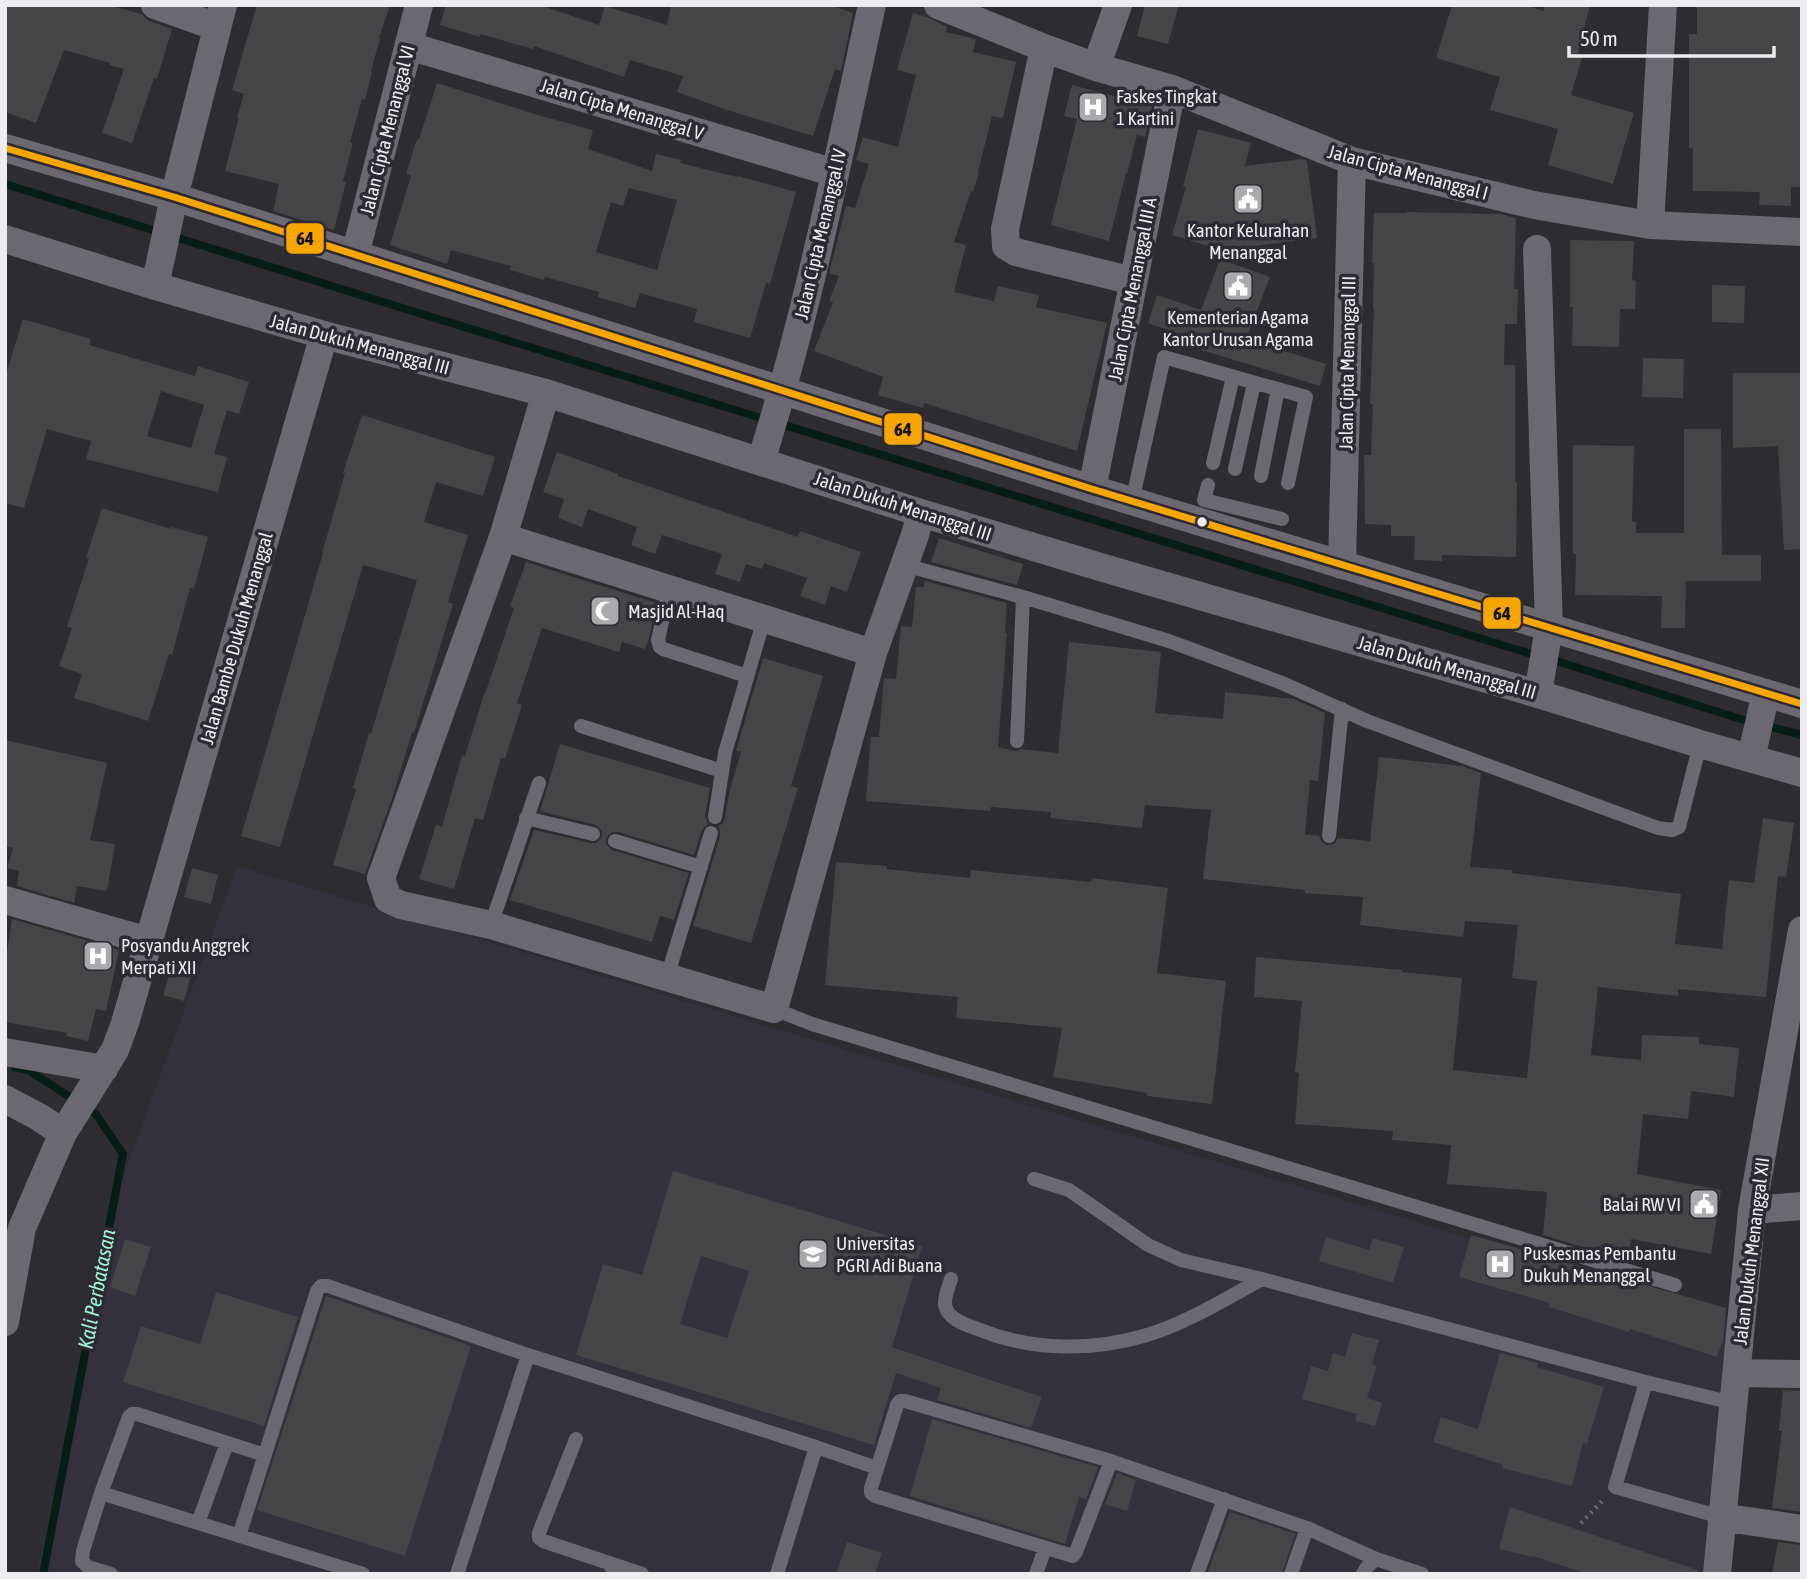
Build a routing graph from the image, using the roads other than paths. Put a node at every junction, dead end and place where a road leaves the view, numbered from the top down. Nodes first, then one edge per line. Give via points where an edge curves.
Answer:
1 (155, 5) edge
2 (419, 5) edge
3 (872, 5) edge
4 (938, 5) edge
5 (1118, 5) edge
6 (1663, 5) edge
7 (220, 16) edge
8 (409, 46) junction
9 (1044, 48) junction
10 (1096, 67) junction
11 (1172, 89) junction
12 (5, 148) edge
13 (1352, 161) junction
14 (835, 173) junction
15 (173, 203) junction
16 (1650, 225) junction
17 (1802, 232) edge
18 (6, 240) edge
19 (1537, 249) dead end
20 (355, 255) junction
21 (156, 281) junction
22 (1133, 281) junction
23 (324, 335) junction
24 (1233, 377) junction
25 (1254, 383) junction
26 (1278, 389) junction
27 (546, 393) junction
28 (780, 400) junction
29 (764, 452) junction
30 (1213, 463) dead end
31 (1235, 469) dead end
32 (1261, 476) dead end
33 (1288, 483) dead end
34 (1208, 485) dead end
35 (1091, 489) junction
36 (1132, 502) junction
37 (921, 513) junction
38 (1282, 523) junction
39 (503, 537) junction
40 (904, 565) junction
41 (1342, 565) junction
42 (669, 590) junction
43 (1023, 597) junction
44 (764, 619) junction
45 (1548, 630) junction
46 (873, 653) junction
47 (747, 676) junction
48 (1539, 690) junction
49 (1764, 700) junction
50 (1802, 704) edge
51 (1342, 709) junction
52 (580, 726) dead end
53 (1017, 741) dead end
54 (1700, 744) junction
55 (1751, 755) junction
56 (722, 771) junction
57 (1802, 773) edge
58 (539, 783) dead end
59 (715, 817) dead end
60 (526, 818) junction
61 (711, 832) dead end
62 (593, 834) dead end
63 (1329, 836) dead end
64 (615, 841) dead end
65 (701, 867) junction
66 (5, 900) edge
67 (491, 926) junction
68 (1802, 930) edge
69 (148, 941) junction
70 (667, 977) junction
71 (774, 1009) junction
72 (5, 1052) edge
73 (102, 1071) junction
74 (5, 1098) edge
75 (67, 1126) junction
76 (1034, 1179) dead end
77 (1802, 1206) edge
78 (1752, 1210) junction
79 (14, 1226) edge
80 (951, 1279) dead end
81 (1262, 1279) junction
82 (1675, 1285) dead end
83 (5, 1322) edge
84 (528, 1355) junction
85 (1737, 1373) junction
86 (1802, 1374) edge
87 (1646, 1382) junction
88 (1733, 1403) junction
89 (576, 1439) dead end
90 (227, 1443) junction
91 (816, 1447) junction
92 (265, 1455) junction
93 (1111, 1461) junction
94 (877, 1468) junction
95 (101, 1493) junction
96 (1224, 1499) junction
97 (1721, 1517) junction
98 (198, 1523) junction
99 (1307, 1528) junction
100 (1802, 1529) edge
101 (239, 1536) junction
102 (1045, 1548) junction
103 (1376, 1559) junction
104 (612, 1569) edge
105 (111, 1574) edge
106 (363, 1574) edge
107 (457, 1574) edge
108 (642, 1574) edge
109 (777, 1574) edge
110 (1036, 1574) edge
111 (1197, 1574) edge
112 (1291, 1574) edge
113 (1363, 1574) edge
114 (1422, 1574) edge
115 (1717, 1574) edge

1 - 7 street
2 - 8 street, Jalan Cipta Menanggal VI
3 - 14 street, Jalan Cipta Menanggal IV
4 - 9 street, Jalan Cipta Menanggal I
5 - 10 street
6 - 16 street
7 - 15 street
8 - 14 street, Jalan Cipta Menanggal V
8 - 20 street, Jalan Cipta Menanggal VI
9 - 10 street, Jalan Cipta Menanggal I
9 - 22 street via 1004,229 1006,246
10 - 11 street, Jalan Cipta Menanggal I
11 - 13 street, Jalan Cipta Menanggal I
11 - 22 street, Jalan Cipta Menanggal III A
12 - 15 street
13 - 16 street, Jalan Cipta Menanggal I via 1534,205
13 - 41 street, Jalan Cipta Menanggal III
14 - 28 street, Jalan Cipta Menanggal IV
15 - 20 street
15 - 21 street
16 - 17 street, Jalan Cipta Menanggal I
18 - 21 street, Jalan Dukuh Menanggal III
19 - 45 street
20 - 28 street
21 - 23 street, Jalan Dukuh Menanggal III
22 - 35 street, Jalan Cipta Menanggal III A
23 - 27 street, Jalan Dukuh Menanggal III
23 - 69 street, Jalan Bambe Dukuh Menanggal
24 - 25 lane
24 - 30 lane
24 - 36 lane via 1164,357
25 - 26 lane
25 - 31 lane
26 - 32 lane
26 - 33 lane via 1306,397
27 - 29 street, Jalan Dukuh Menanggal III
27 - 39 street
28 - 29 street, Jalan Cipta Menanggal IV
28 - 35 street
29 - 37 street, Jalan Dukuh Menanggal III
34 - 38 lane via 1204,500 1230,498 1256,504
35 - 36 street
36 - 38 street
37 - 40 street
37 - 48 street, Jalan Dukuh Menanggal III
38 - 41 street
39 - 42 street
39 - 67 street via 381,878 388,899
40 - 43 lane
40 - 46 street
41 - 45 street
42 - 44 street
42 - 47 lane via 660,647
43 - 51 lane via 1169,641
43 - 53 lane
44 - 46 street
44 - 47 lane
45 - 48 street
45 - 49 street
46 - 71 street
47 - 56 lane
48 - 54 street, Jalan Dukuh Menanggal III
49 - 50 street
49 - 55 street
51 - 54 lane via 1672,830 1679,827
51 - 63 lane
52 - 56 lane
54 - 55 street, Jalan Dukuh Menanggal III
55 - 57 street, Jalan Dukuh Menanggal III
56 - 59 lane
58 - 60 lane
60 - 62 lane
60 - 67 lane
61 - 65 lane
64 - 65 lane
65 - 70 lane
66 - 69 street
67 - 70 street
68 - 78 street, Jalan Dukuh Menanggal XII
69 - 73 street, Jalan Bambe Dukuh Menanggal via 125,1023
70 - 71 street
71 - 82 lane
72 - 73 street
73 - 75 street, Jalan Bambe Dukuh Menanggal
74 - 75 street
75 - 79 street, Jalan Bambe Dukuh Menanggal
76 - 81 lane via 1069,1190 1148,1245 1181,1260
77 - 78 street
78 - 85 street, Jalan Dukuh Menanggal XII
79 - 83 street, Jalan Bambe Dukuh Menanggal
80 - 81 lane via 945,1303 949,1314 960,1322 1028,1343 1082,1347 1146,1335 1192,1317
81 - 87 lane
84 - 91 lane
84 - 92 lane via 321,1286
84 - 107 lane
85 - 86 street
85 - 88 street, Jalan Dukuh Menanggal XII
87 - 88 lane
87 - 97 lane via 1615,1486
88 - 97 street, Jalan Dukuh Menanggal XII
89 - 104 lane via 539,1538
90 - 92 lane
90 - 95 lane via 132,1414
90 - 98 lane
91 - 94 lane
91 - 109 lane
92 - 101 lane
93 - 94 lane via 900,1401
93 - 96 lane
93 - 102 lane via 1073,1556
94 - 102 lane via 871,1488 875,1496
95 - 98 lane
95 - 105 lane via 82,1560 88,1567
96 - 99 lane
96 - 111 lane
97 - 100 street
97 - 115 street, Jalan Dukuh Menanggal XII
98 - 101 lane
99 - 103 lane
99 - 112 lane
101 - 106 lane
102 - 110 lane
103 - 113 lane
103 - 114 lane
104 - 108 lane

